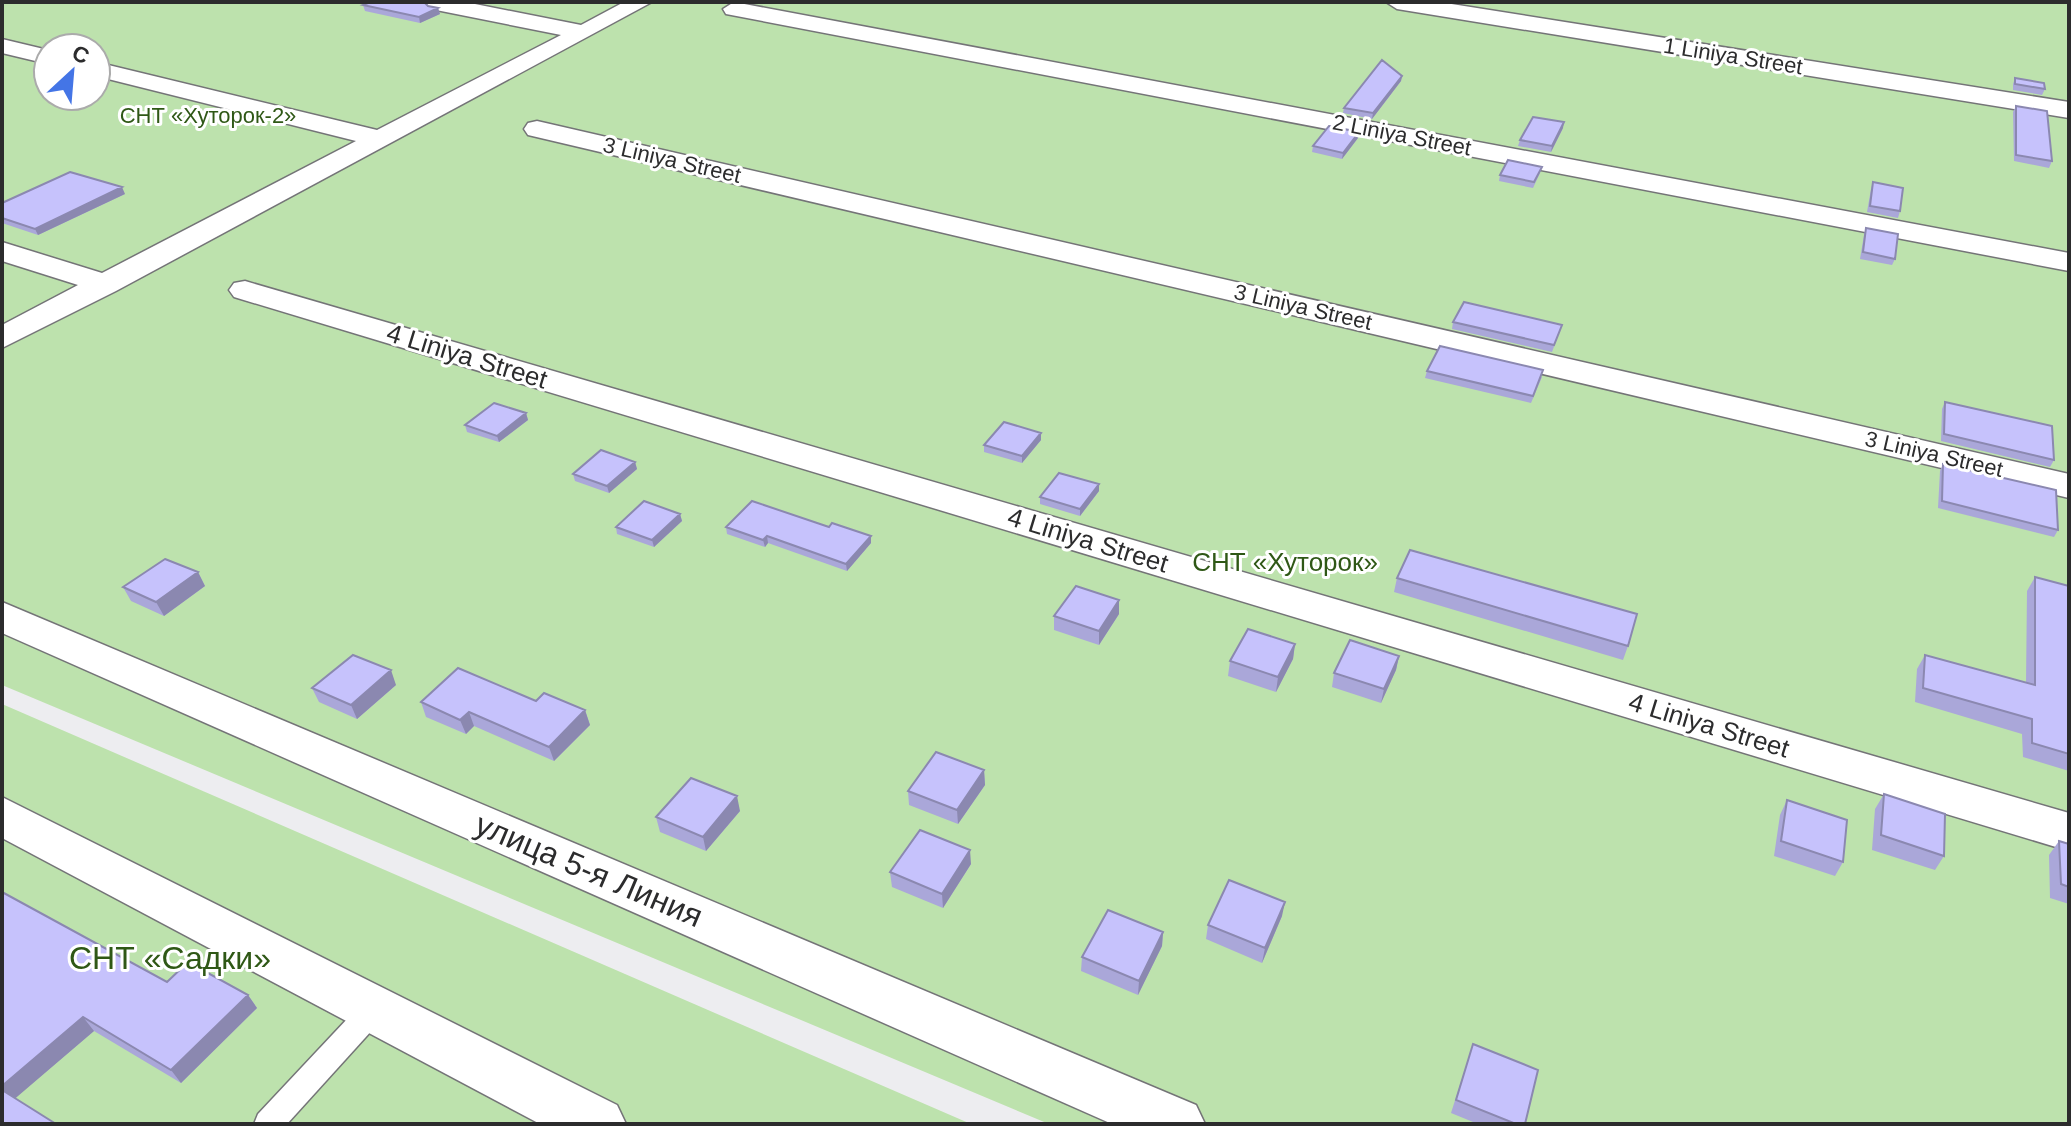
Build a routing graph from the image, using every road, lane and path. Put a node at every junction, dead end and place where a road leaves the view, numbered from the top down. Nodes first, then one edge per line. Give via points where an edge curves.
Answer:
1 (431, 2) edge
2 (641, 2) edge
3 (1397, 2) edge
4 (734, 9) dead end
5 (583, 32) junction
6 (2, 46) edge
7 (32, 53) edge
8 (112, 73) edge
9 (2069, 110) edge
10 (537, 129) dead end
11 (380, 139) junction
12 (2, 251) edge
13 (2069, 262) edge
14 (105, 284) junction
15 (245, 290) dead end
16 (2, 338) edge
17 (2069, 486) edge
18 (2, 616) edge
19 (2, 816) edge
20 (2069, 832) edge
21 (374, 1009) junction
22 (268, 1124) edge
23 (597, 1124) edge
24 (1176, 1124) edge

1 - 5 street
2 - 5 street
3 - 9 street, 1 Liniya Street
4 - 13 street, 2 Liniya Street
5 - 11 street
6 - 7 street
8 - 11 street
10 - 17 street, 3 Liniya Street
11 - 14 street
12 - 14 street
14 - 16 street
15 - 20 street, 4 Liniya Street
18 - 24 street, улица 5-я Линия
19 - 21 street
21 - 22 lane
21 - 23 street

